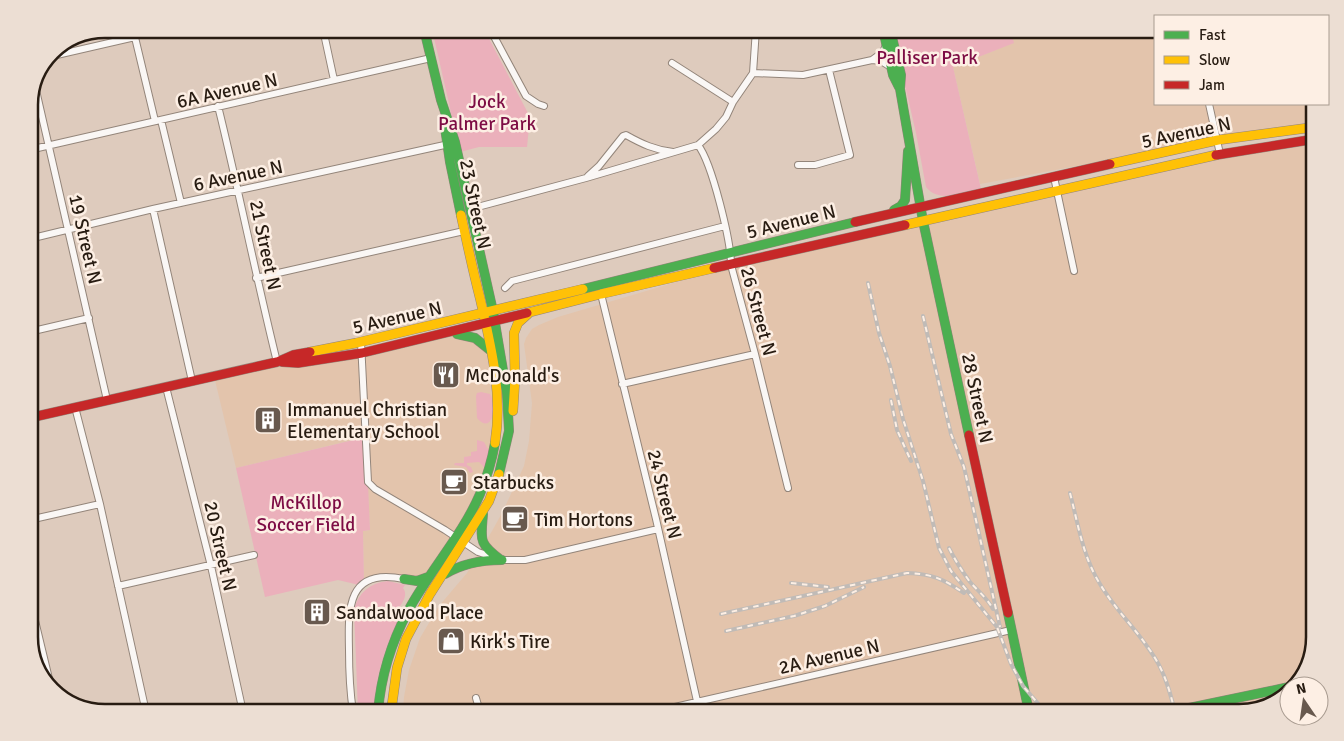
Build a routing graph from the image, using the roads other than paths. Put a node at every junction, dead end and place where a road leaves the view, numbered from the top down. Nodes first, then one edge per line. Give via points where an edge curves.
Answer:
1 (115, 38) edge
2 (135, 38) edge
3 (325, 38) edge
4 (426, 38) edge
5 (495, 38) edge
6 (755, 38) edge
7 (885, 38) edge
8 (892, 38) edge
9 (886, 44) junction
10 (63, 52) edge
11 (431, 58) junction
12 (872, 60) junction
13 (672, 63) dead end
14 (892, 68) junction
15 (829, 70) junction
16 (753, 73) junction
17 (334, 80) junction
18 (900, 89) junction
19 (38, 99) edge
20 (733, 102) junction
21 (1209, 105) edge
22 (218, 106) junction
23 (544, 106) dead end
24 (158, 121) junction
25 (1306, 129) edge
26 (908, 131) junction
27 (1218, 140) junction
28 (1306, 140) edge
29 (451, 143) junction
30 (698, 144) junction
31 (49, 145) junction
32 (38, 148) edge
33 (677, 152) junction
34 (1220, 154) junction
35 (798, 164) dead end
36 (1054, 177) junction
37 (586, 178) junction
38 (1057, 190) junction
39 (239, 191) junction
40 (181, 203) junction
41 (921, 206) junction
42 (153, 209) junction
43 (470, 209) junction
44 (886, 215) junction
45 (923, 222) junction
46 (725, 226) junction
47 (68, 230) junction
48 (464, 231) junction
49 (38, 237) edge
50 (731, 252) junction
51 (731, 265) junction
52 (1074, 271) dead end
53 (256, 278) junction
54 (505, 288) dead end
55 (601, 294) junction
56 (488, 312) junction
57 (529, 314) junction
58 (89, 318) junction
59 (490, 323) junction
60 (38, 330) edge
61 (444, 334) junction
62 (361, 342) junction
63 (362, 353) junction
64 (492, 354) junction
65 (755, 354) junction
66 (277, 362) junction
67 (192, 381) junction
68 (622, 384) junction
69 (166, 386) junction
70 (107, 400) junction
71 (75, 407) junction
72 (38, 416) edge
73 (509, 431) junction
74 (788, 488) dead end
75 (100, 504) junction
76 (483, 510) junction
77 (38, 518) edge
78 (658, 529) junction
79 (455, 538) junction
80 (464, 544) junction
81 (254, 555) dead end
82 (502, 560) junction
83 (210, 566) junction
84 (428, 577) junction
85 (441, 577) junction
86 (404, 579) junction
87 (118, 586) junction
88 (416, 599) junction
89 (1011, 630) junction
90 (38, 633) edge
91 (47, 671) edge
92 (1279, 689) edge
93 (476, 698) dead end
94 (697, 701) junction
95 (144, 704) edge
96 (242, 704) edge
97 (352, 704) edge
98 (379, 704) edge
99 (392, 704) edge
100 (478, 704) edge
101 (685, 704) edge
102 (1027, 704) edge
103 (1208, 704) edge

1 - 10 street
2 - 24 street
3 - 17 street
4 - 11 main road, 23 Street N
5 - 23 street via 526,96
6 - 16 street
7 - 9 main road, 28 Street N
8 - 18 main road, 28 Street N
9 - 12 street via 883,52
9 - 14 main road, 28 Street N
11 - 17 street, 6A Avenue N
11 - 29 main road, 23 Street N
12 - 14 street
12 - 15 street
13 - 20 street
14 - 18 main road, 28 Street N
15 - 16 street via 803,75
15 - 35 street via 850,155 815,165
16 - 20 street
17 - 22 street, 6A Avenue N
18 - 26 main road, 28 Street N
19 - 31 street, 19 Street N
20 - 30 street via 726,117
21 - 27 street
22 - 24 street, 6A Avenue N
22 - 39 street, 21 Street N
24 - 31 street, 6A Avenue N
24 - 40 street
25 - 27 main road, 5 Avenue N
26 - 41 main road, 28 Street N
26 - 44 main road via 905,200
27 - 34 street
27 - 36 main road, 5 Avenue N
28 - 34 main road, 5 Avenue N
29 - 39 street, 6 Avenue N
29 - 43 main road, 23 Street N
29 - 48 main road, 23 Street N
30 - 33 street
30 - 46 street, 26 Street N via 705,156
31 - 32 street, 6A Avenue N
31 - 47 street, 19 Street N
33 - 37 street
33 - 37 street via 658,150 626,135
34 - 38 main road, 5 Avenue N
36 - 38 street
36 - 41 main road, 5 Avenue N
37 - 43 street
38 - 45 main road, 5 Avenue N
38 - 52 street
39 - 40 street, 6 Avenue N
39 - 53 street, 21 Street N
40 - 42 street, 6 Avenue N
41 - 44 main road, 5 Avenue N
41 - 45 main road, 28 Street N
42 - 47 street, 6 Avenue N
42 - 67 street
43 - 56 main road, 23 Street N
44 - 50 main road, 5 Avenue N
45 - 51 main road, 5 Avenue N
45 - 89 main road, 28 Street N
46 - 50 street, 26 Street N
46 - 54 street, 5 Avenue N via 512,281
47 - 49 street, 6 Avenue N
47 - 58 street, 19 Street N
48 - 53 street
48 - 56 main road, 23 Street N
50 - 51 street, 26 Street N
50 - 56 main road, 5 Avenue N
51 - 55 main road, 5 Avenue N
51 - 65 street, 26 Street N
53 - 66 street, 21 Street N
55 - 57 main road, 5 Avenue N
55 - 68 street, 24 Street N
56 - 59 main road
56 - 62 main road, 5 Avenue N
57 - 59 main road, 5 Avenue N
57 - 73 main road via 518,323 514,334 514,399
58 - 60 street
58 - 70 street, 19 Street N
59 - 61 main road, 5 Avenue N
59 - 64 main road
59 - 73 main road via 507,394
61 - 63 main road, 5 Avenue N
61 - 64 main road via 480,338
62 - 63 street
62 - 66 main road, 5 Avenue N
63 - 66 main road, 5 Avenue N via 298,363
63 - 79 street via 368,482
64 - 79 main road via 498,401 493,452 480,495
65 - 68 street
65 - 74 street, 26 Street N
66 - 67 main road, 5 Avenue N
67 - 69 main road, 5 Avenue N
68 - 78 street, 24 Street N
69 - 70 main road, 5 Avenue N
69 - 83 street, 20 Street N
70 - 71 main road, 5 Avenue N
71 - 72 main road, 5 Avenue N
71 - 75 street
73 - 76 main road via 498,478
75 - 77 street
75 - 87 street
76 - 80 main road
76 - 82 main road via 481,539 490,552
78 - 82 street via 525,560
78 - 94 street, 24 Street N
79 - 80 street
79 - 84 main road
80 - 82 street
80 - 85 main road
81 - 83 street
82 - 85 main road via 470,562
83 - 87 street
83 - 96 street, 20 Street N
84 - 86 main road via 417,581
84 - 88 main road
85 - 99 main road via 404,645
86 - 88 main road
86 - 97 street via 385,576 373,579 360,587 352,600 349,610
87 - 95 street
88 - 98 main road via 390,648
89 - 94 street, 2A Avenue N
89 - 102 main road, 28 Street N
90 - 91 street
92 - 103 main road
93 - 100 street
94 - 101 street, 2A Avenue N

